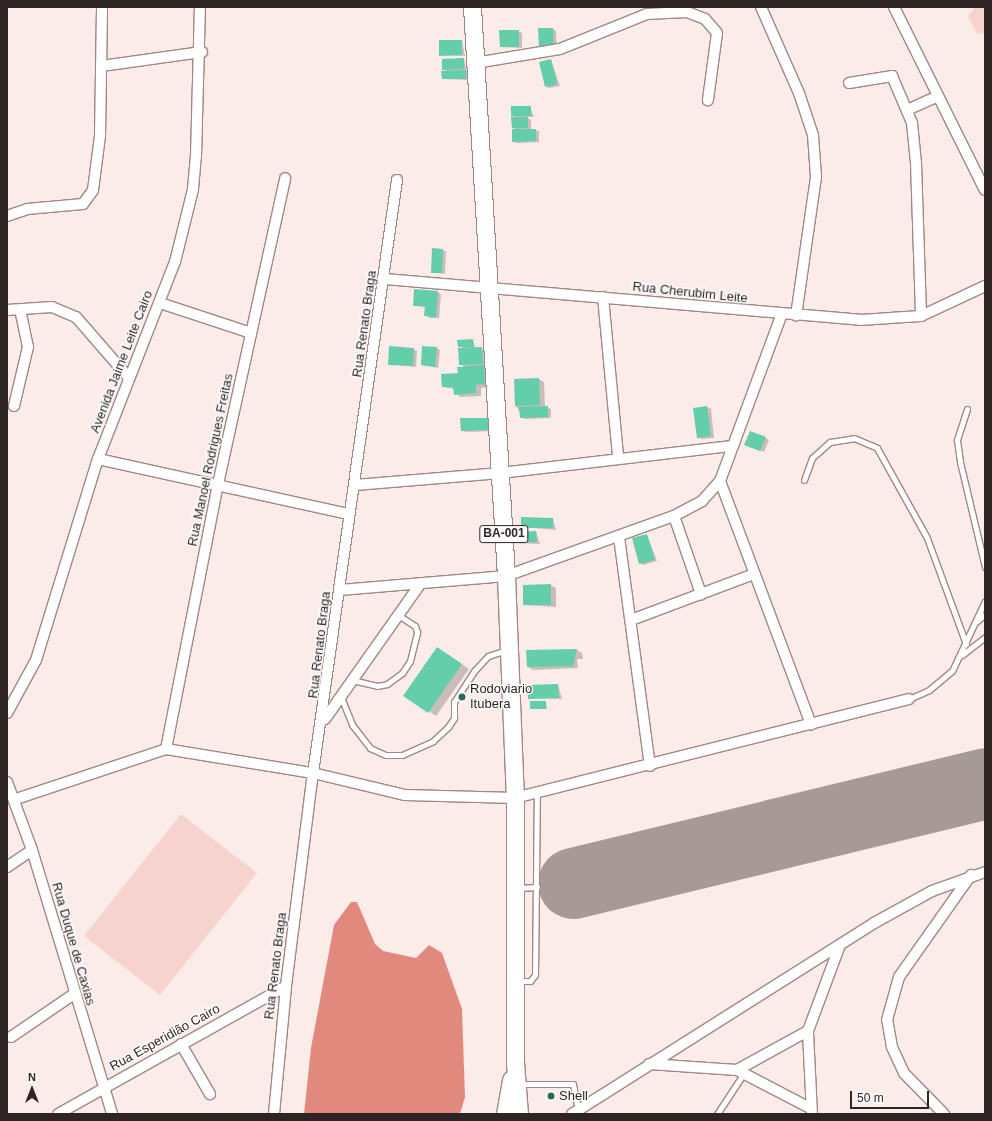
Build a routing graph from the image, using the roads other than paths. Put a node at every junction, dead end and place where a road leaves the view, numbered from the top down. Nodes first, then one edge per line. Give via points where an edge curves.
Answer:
1 (102, 7) edge
2 (200, 7) edge
3 (472, 7) edge
4 (761, 7) edge
5 (894, 7) edge
6 (202, 52) junction
7 (475, 63) junction
8 (101, 66) junction
9 (849, 83) dead end
10 (938, 96) junction
11 (708, 100) dead end
12 (907, 110) junction
13 (285, 178) dead end
14 (397, 180) dead end
15 (985, 190) edge
16 (7, 216) edge
17 (385, 279) junction
18 (985, 286) edge
19 (489, 290) junction
20 (604, 297) junction
21 (160, 303) junction
22 (7, 310) edge
23 (20, 310) junction
24 (781, 316) junction
25 (796, 316) junction
26 (921, 316) junction
27 (251, 333) junction
28 (128, 378) junction
29 (14, 406) dead end
30 (966, 409) dead end
31 (731, 446) junction
32 (618, 457) junction
33 (98, 459) junction
34 (501, 473) junction
35 (804, 480) dead end
36 (720, 481) junction
37 (218, 484) junction
38 (354, 485) junction
39 (349, 514) junction
40 (674, 516) junction
41 (619, 537) junction
42 (985, 567) edge
43 (754, 574) junction
44 (506, 576) junction
45 (421, 583) junction
46 (340, 590) junction
47 (702, 594) junction
48 (985, 601) edge
49 (985, 614) edge
50 (398, 615) junction
51 (631, 620) junction
52 (976, 622) junction
53 (985, 637) edge
54 (966, 644) junction
55 (509, 650) junction
56 (962, 656) junction
57 (352, 680) junction
58 (341, 696) junction
59 (909, 699) joint
60 (7, 713) edge
61 (324, 721) junction
62 (811, 725) junction
63 (166, 749) junction
64 (650, 766) junction
65 (313, 773) junction
66 (7, 782) edge
67 (537, 793) junction
68 (515, 798) junction
69 (16, 799) junction
70 (32, 850) junction
71 (7, 867) edge
72 (985, 872) edge
73 (972, 875) junction
74 (537, 887) junction
75 (515, 888) junction
76 (840, 945) junction
77 (515, 981) junction
78 (286, 986) junction
79 (74, 994) junction
80 (808, 1031) junction
81 (11, 1037) dead end
82 (181, 1044) junction
83 (515, 1062) junction
84 (649, 1064) junction
85 (741, 1072) junction
86 (517, 1085) junction
87 (104, 1087) junction
88 (210, 1094) dead end
89 (811, 1111) edge
90 (575, 1112) edge
91 (58, 1114) edge
92 (112, 1114) edge
93 (274, 1114) edge
94 (504, 1114) edge
95 (519, 1114) edge
96 (718, 1114) edge
97 (944, 1114) edge

1 - 8 street
2 - 6 street, Avenida Jaime Leite Cairo
3 - 7 main road, BA-001
4 - 25 street via 799,93 813,135 816,177
5 - 10 street
6 - 8 street
6 - 21 street, Avenida Jaime Leite Cairo via 193,189 175,262
7 - 11 street via 560,49 647,14 687,12 705,19 717,33
7 - 19 main road, BA-001
8 - 16 street via 99,155 89,198 73,207 27,209
9 - 12 street via 892,76
10 - 12 street
10 - 15 street
12 - 26 street via 916,150
13 - 27 street, Rua Manoel Rodrigues Freitas
14 - 17 street, Rua Renato Braga
17 - 19 street, Rua Cherubim Leite
17 - 38 street, Rua Renato Braga
18 - 26 street, Rua Cherubim Leite
19 - 20 street, Rua Cherubim Leite
19 - 34 main road, BA-001
20 - 24 street, Rua Cherubim Leite
20 - 32 street
21 - 27 street
21 - 28 street, Avenida Jaime Leite Cairo
22 - 23 street
23 - 28 street via 52,307 76,318
23 - 29 street via 28,347
24 - 25 street, Rua Cherubim Leite
24 - 31 street
25 - 26 street, Rua Cherubim Leite via 860,320
27 - 37 street, Rua Manoel Rodrigues Freitas
28 - 33 street, Avenida Jaime Leite Cairo
30 - 42 lane via 957,440
31 - 32 street
31 - 36 street
32 - 34 street
33 - 37 street
33 - 60 street, Avenida Jaime Leite Cairo via 44,638 26,682
34 - 38 street
34 - 44 main road, BA-001
35 - 54 lane via 812,458 830,442 854,438 877,448 927,538
36 - 40 street via 702,501
36 - 43 street
37 - 39 street
37 - 63 street, Rua Manoel Rodrigues Freitas
38 - 39 street, Rua Renato Braga
39 - 46 street, Rua Renato Braga
40 - 41 street
40 - 47 street
41 - 44 street
41 - 51 street
43 - 47 street
43 - 62 street
44 - 45 street
44 - 55 main road, BA-001
45 - 46 street
45 - 50 street
46 - 61 street, Rua Renato Braga
47 - 51 street
48 - 52 lane
49 - 52 lane
50 - 57 street
50 - 57 lane via 415,626 417,632 410,661 402,673 377,686
51 - 64 street
52 - 54 lane
53 - 56 lane
54 - 56 lane
55 - 58 lane via 488,656 476,670 454,702 454,718 434,741 402,755 386,755 370,748 353,726
55 - 68 main road, BA-001
56 - 59 lane via 942,681
57 - 58 street
58 - 61 street
59 - 62 street
61 - 65 street, Rua Renato Braga
62 - 64 street
63 - 65 street
63 - 69 street
64 - 67 street
65 - 68 street via 405,795
65 - 78 street, Rua Renato Braga
66 - 69 street, Rua Duque de Caxias
67 - 68 street
67 - 74 lane
68 - 75 main road, BA-001
69 - 70 street, Rua Duque de Caxias
70 - 71 street
70 - 79 street, Rua Duque de Caxias
72 - 73 street
73 - 76 street via 921,897
73 - 97 street via 899,977 886,1020 892,1047 904,1073
74 - 75 lane
74 - 77 lane via 535,974 530,981
75 - 77 main road, BA-001
76 - 80 street
76 - 84 street
77 - 83 main road, BA-001
78 - 82 street, Rua Esperidião Cairo
78 - 93 street, Rua Renato Braga
79 - 81 street
79 - 87 street, Rua Duque de Caxias
80 - 85 street
80 - 89 street
82 - 87 street, Rua Esperidião Cairo
82 - 88 street
83 - 86 main road, BA-001
83 - 94 main road, BA-001
84 - 85 street
84 - 90 street
85 - 89 street
85 - 96 lane
86 - 90 lane via 573,1084
86 - 95 main road, BA-001
87 - 91 street, Rua Esperidião Cairo
87 - 92 street, Rua Duque de Caxias

